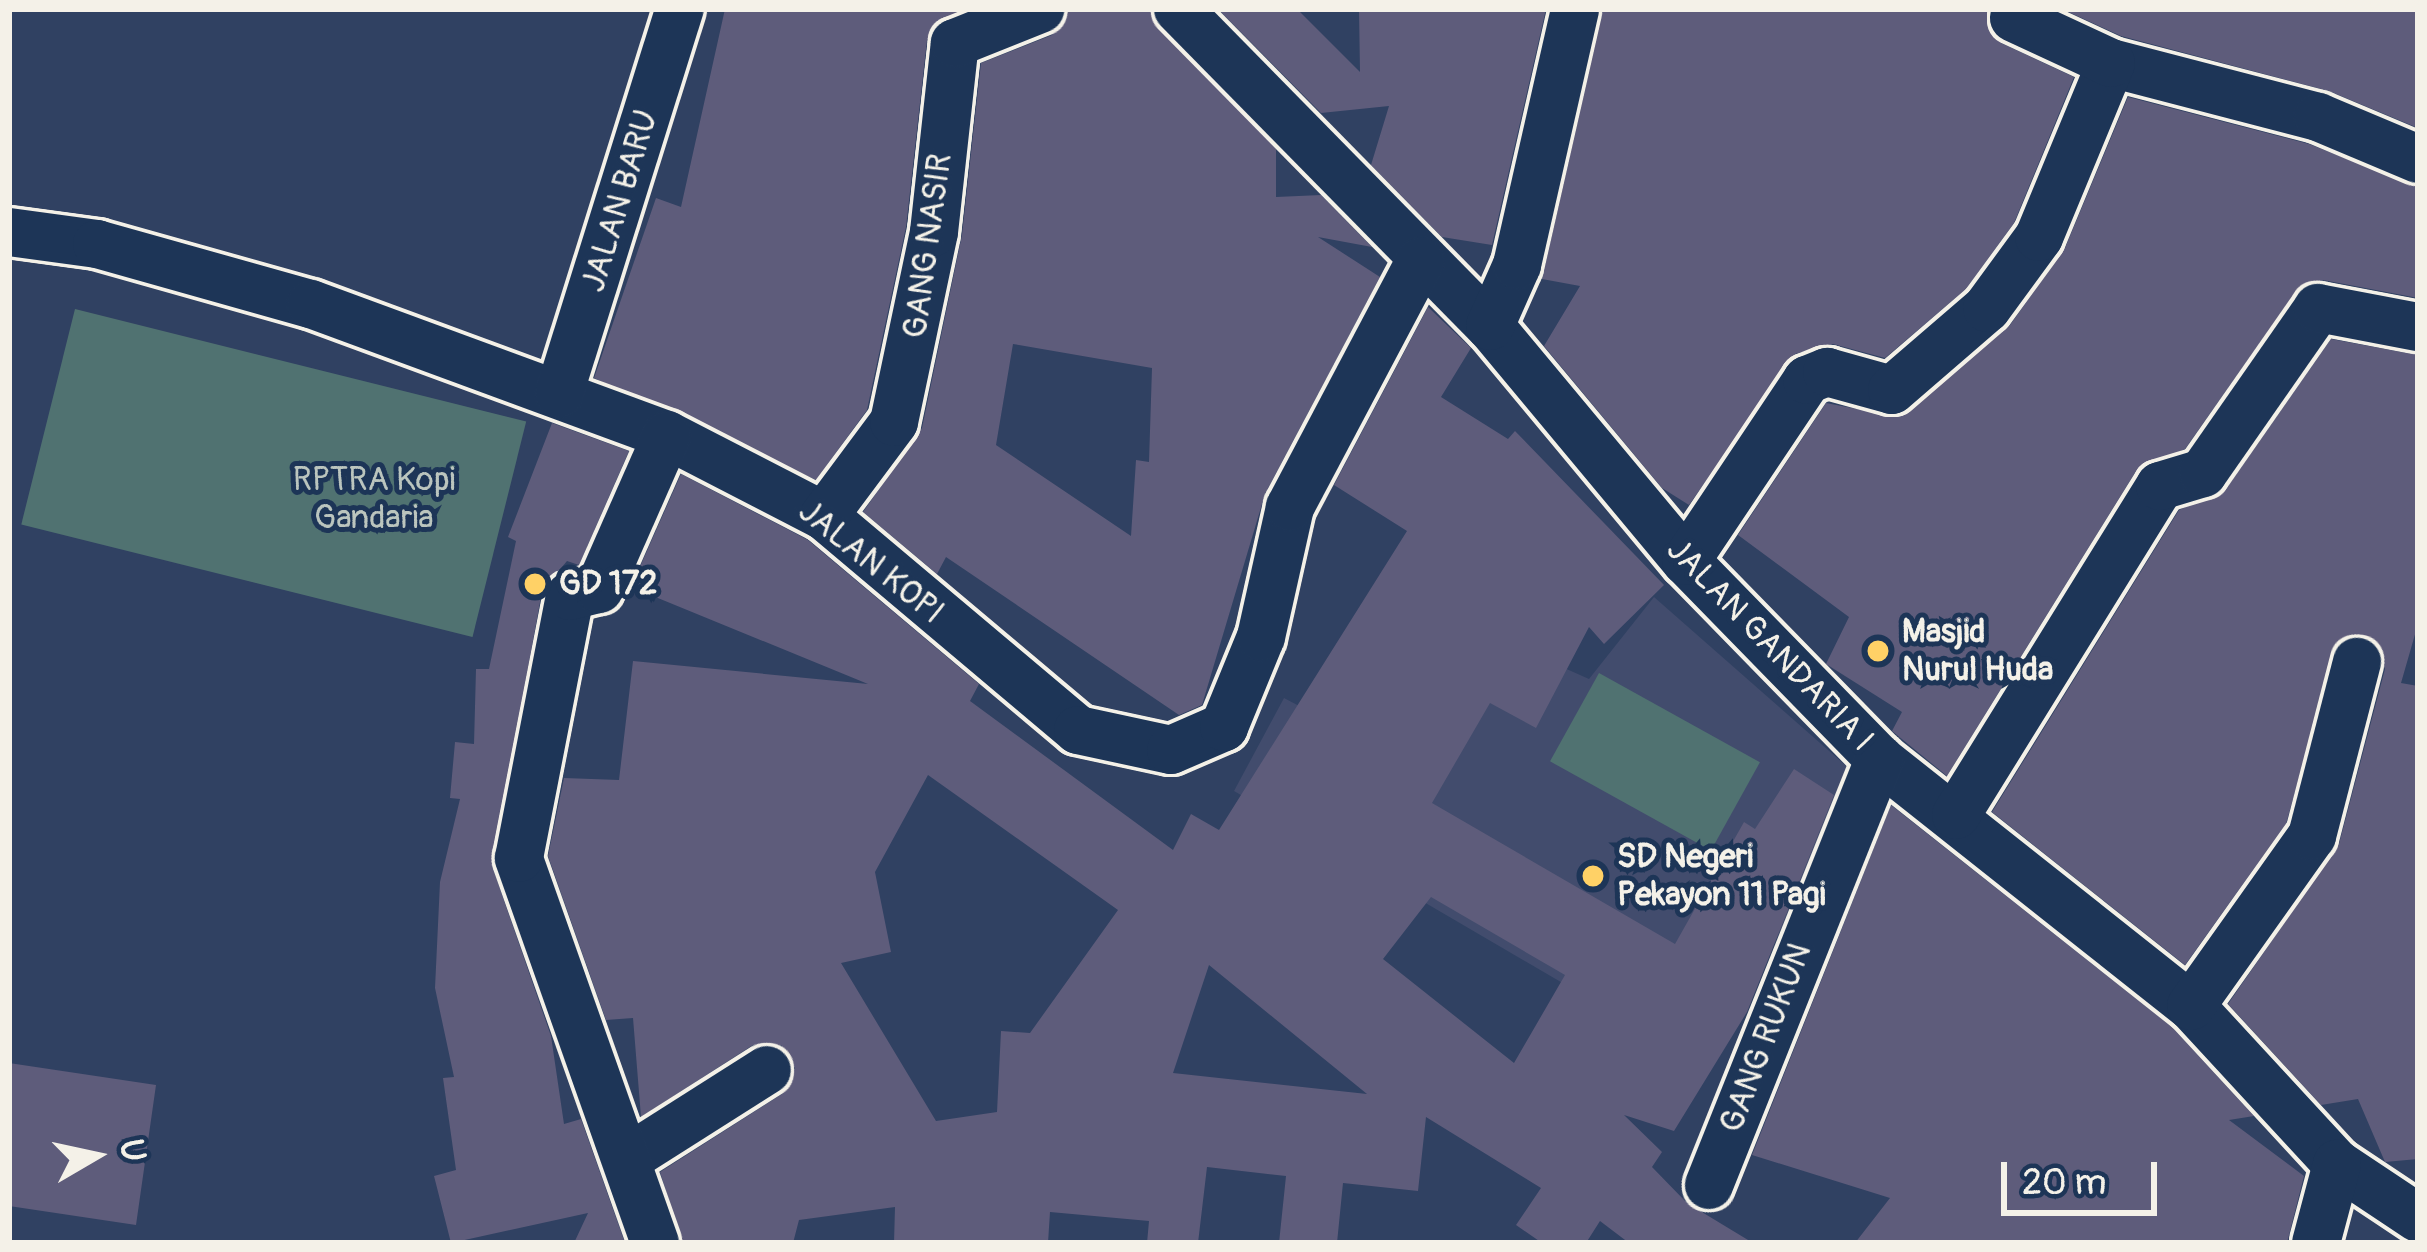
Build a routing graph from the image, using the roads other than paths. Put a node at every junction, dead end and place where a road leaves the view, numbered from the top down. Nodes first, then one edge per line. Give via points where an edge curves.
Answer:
1 (680, 9) edge
2 (1040, 9) edge
3 (1575, 9) edge
4 (1191, 14) edge
5 (2014, 17) dead end
6 (2111, 63) junction
7 (2418, 159) edge
8 (9, 232) edge
9 (1420, 261) junction
10 (1490, 326) junction
11 (2418, 327) edge
12 (559, 394) junction
13 (667, 435) junction
14 (824, 516) junction
15 (1686, 561) junction
16 (2357, 662) dead end
17 (1879, 759) junction
18 (1956, 815) junction
19 (2191, 1006) junction
20 (767, 1070) dead end
21 (630, 1157) junction
22 (2337, 1164) junction
23 (1709, 1185) dead end
24 (2418, 1217) edge
25 (656, 1243) edge
26 (2316, 1243) edge

1 - 12 street, JALAN BARU
2 - 14 street, GANG NASIR via 956,43 934,232 894,422
3 - 10 street via 1517,265
4 - 9 street, JALAN GANDARIA I
5 - 6 street
6 - 7 street via 2318,117
6 - 15 street via 2066,186 2004,290 1892,390 1827,372 1808,380
8 - 12 street, JALAN KOPI via 209,273
9 - 10 street, JALAN GANDARIA I
9 - 14 street, JALAN KOPI via 1299,486 1261,637 1225,728 1202,745 1104,743 1078,730
10 - 15 street, JALAN GANDARIA I
11 - 18 street via 2331,307 2314,312 2203,473 2160,486
12 - 13 street, JALAN KOPI
13 - 14 street, JALAN KOPI
13 - 21 street via 599,589 570,596 519,858
15 - 17 street, JALAN GANDARIA I
16 - 19 street via 2312,836
17 - 18 street, JALAN GANDARIA I
17 - 23 street, GANG RUKUN
18 - 19 street, JALAN GANDARIA I
19 - 22 street, JALAN GANDARIA I
20 - 21 street
21 - 25 street
22 - 24 street, JALAN GANDARIA I
22 - 26 street

